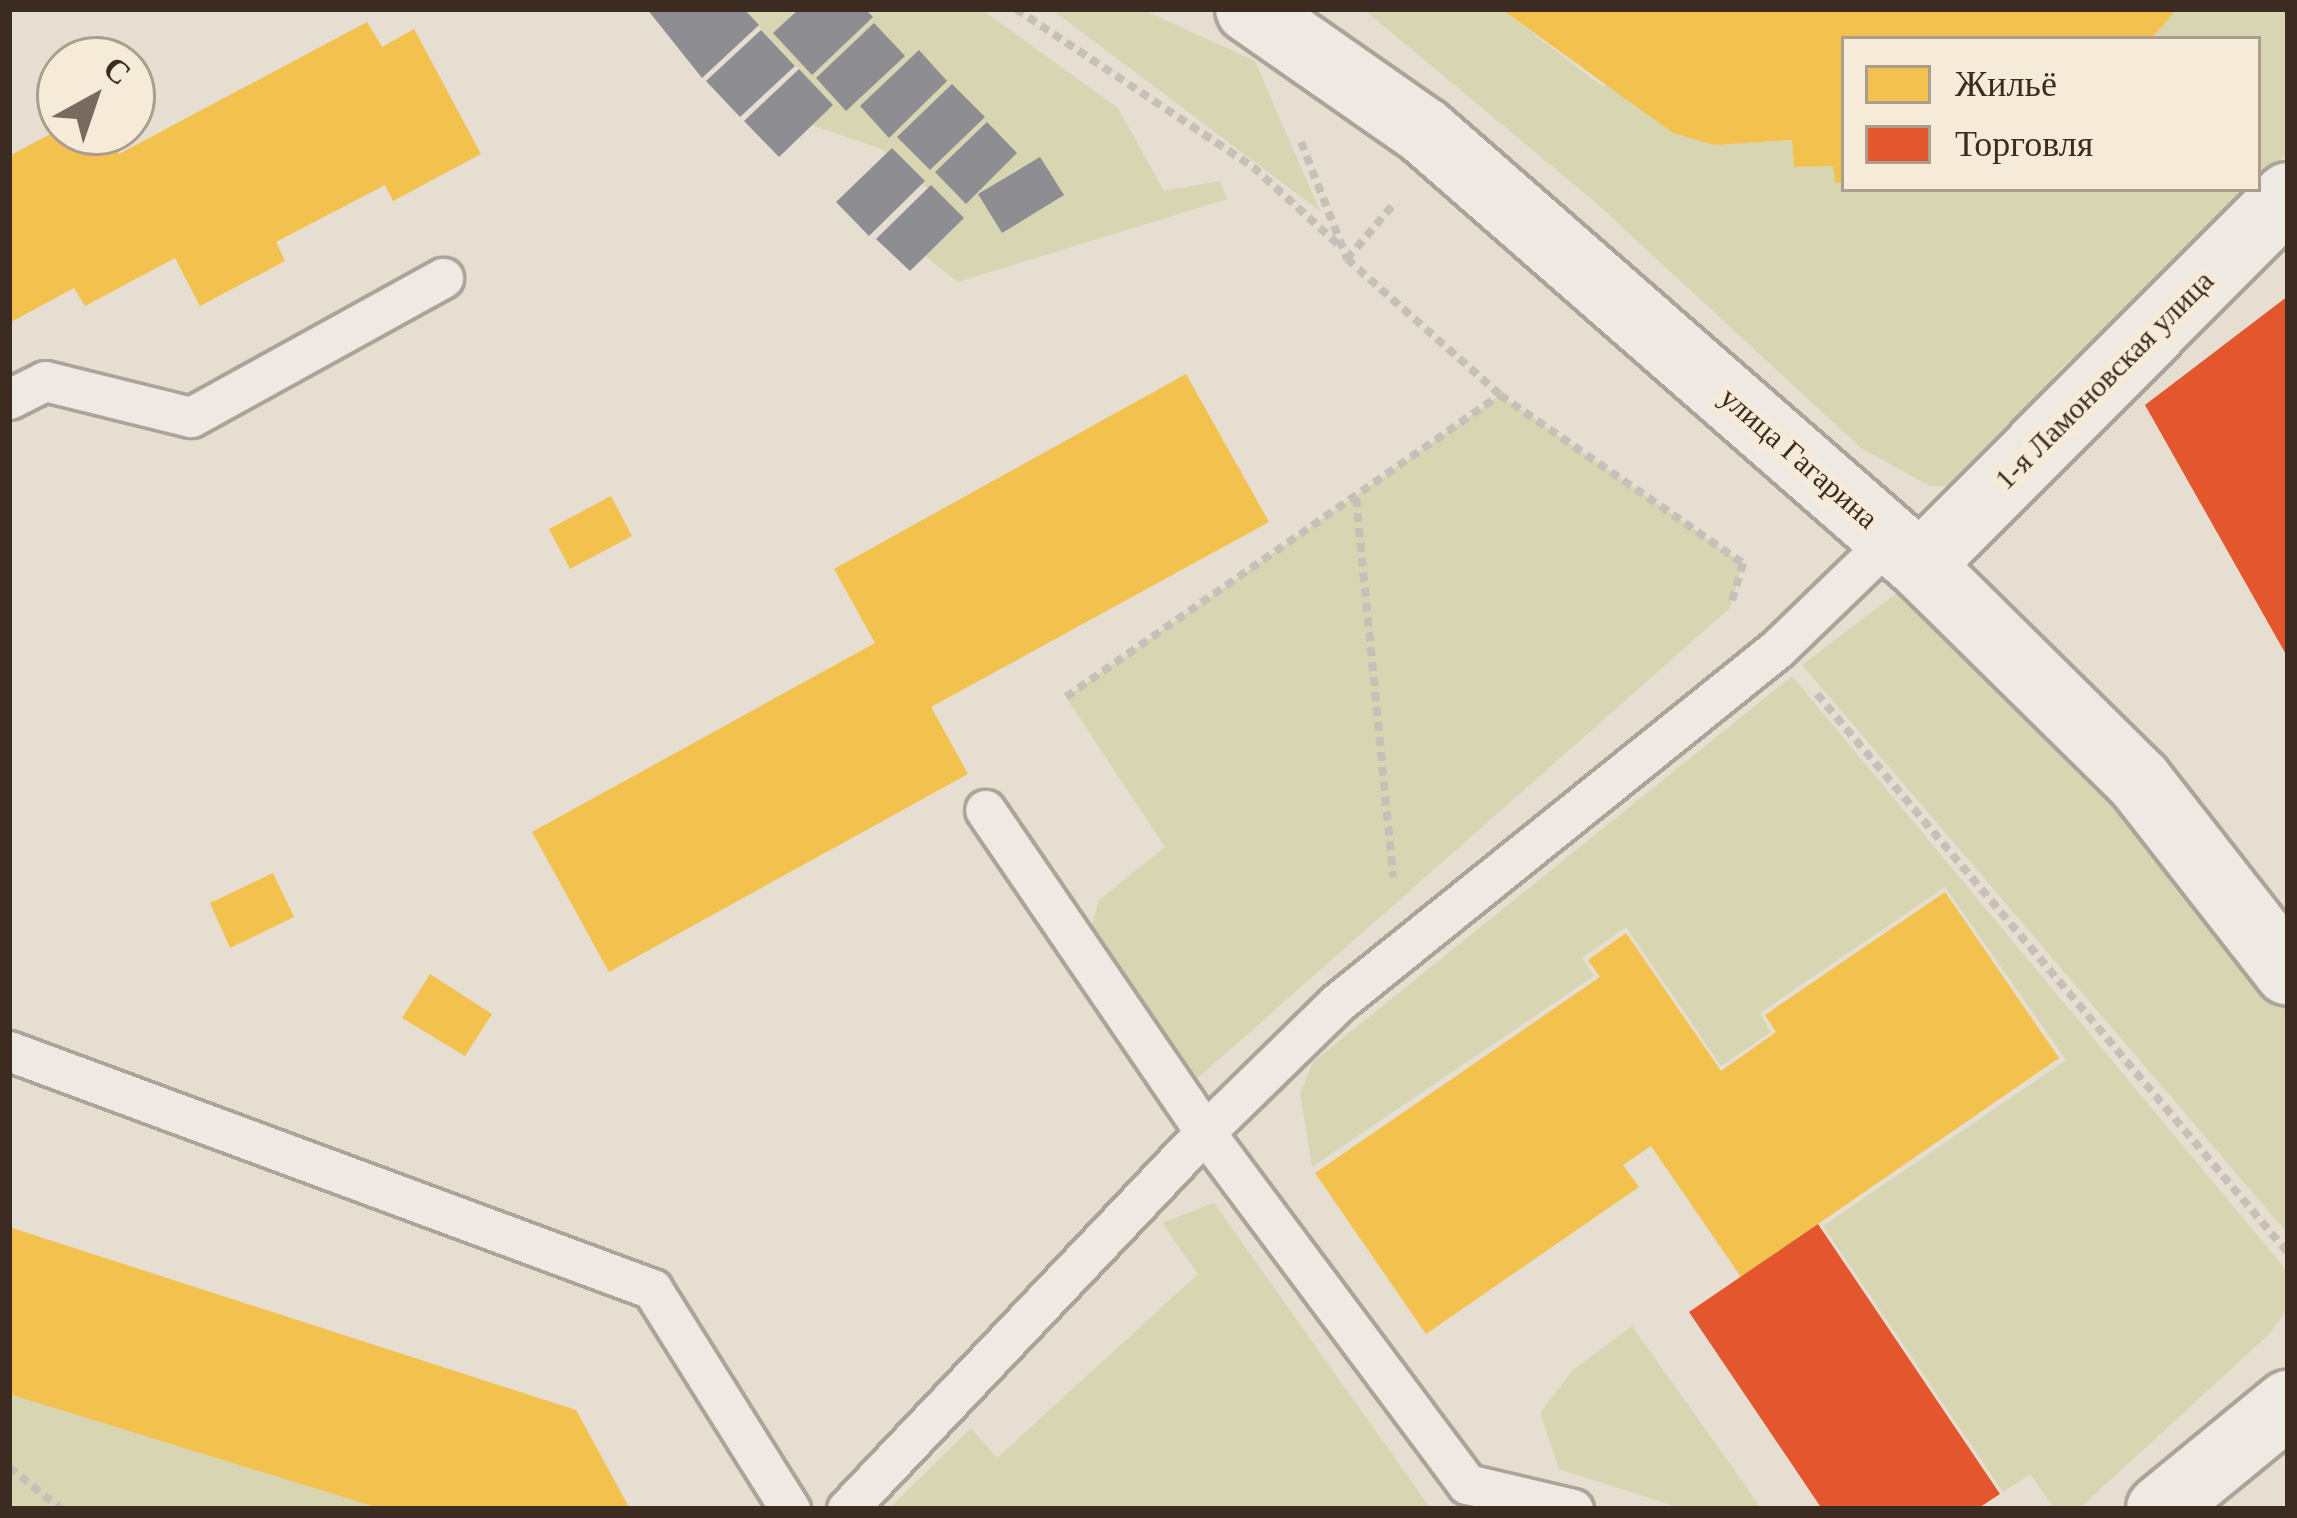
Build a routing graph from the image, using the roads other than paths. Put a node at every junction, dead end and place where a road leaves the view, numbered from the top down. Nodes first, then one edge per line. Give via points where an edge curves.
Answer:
1 (1249, 9) edge
2 (2288, 196) edge
3 (443, 278) dead end
4 (9, 398) edge
5 (1906, 552) junction
6 (986, 810) dead end
7 (2288, 972) edge
8 (9, 1051) edge
9 (1205, 1132) junction
10 (2288, 1404) edge
11 (790, 1509) edge
12 (847, 1509) edge
13 (1573, 1509) edge
14 (2161, 1509) edge

1 - 5 street, улица Гагарина via 1424,130
2 - 5 street, 1-я Ламоновская улица
3 - 4 lane via 191,417 45,381
5 - 7 street, улица Гагарина via 2139,781
5 - 9 lane via 1337,1003
6 - 9 lane
8 - 11 lane via 652,1289
9 - 12 lane
9 - 13 lane via 1467,1484
10 - 14 street

